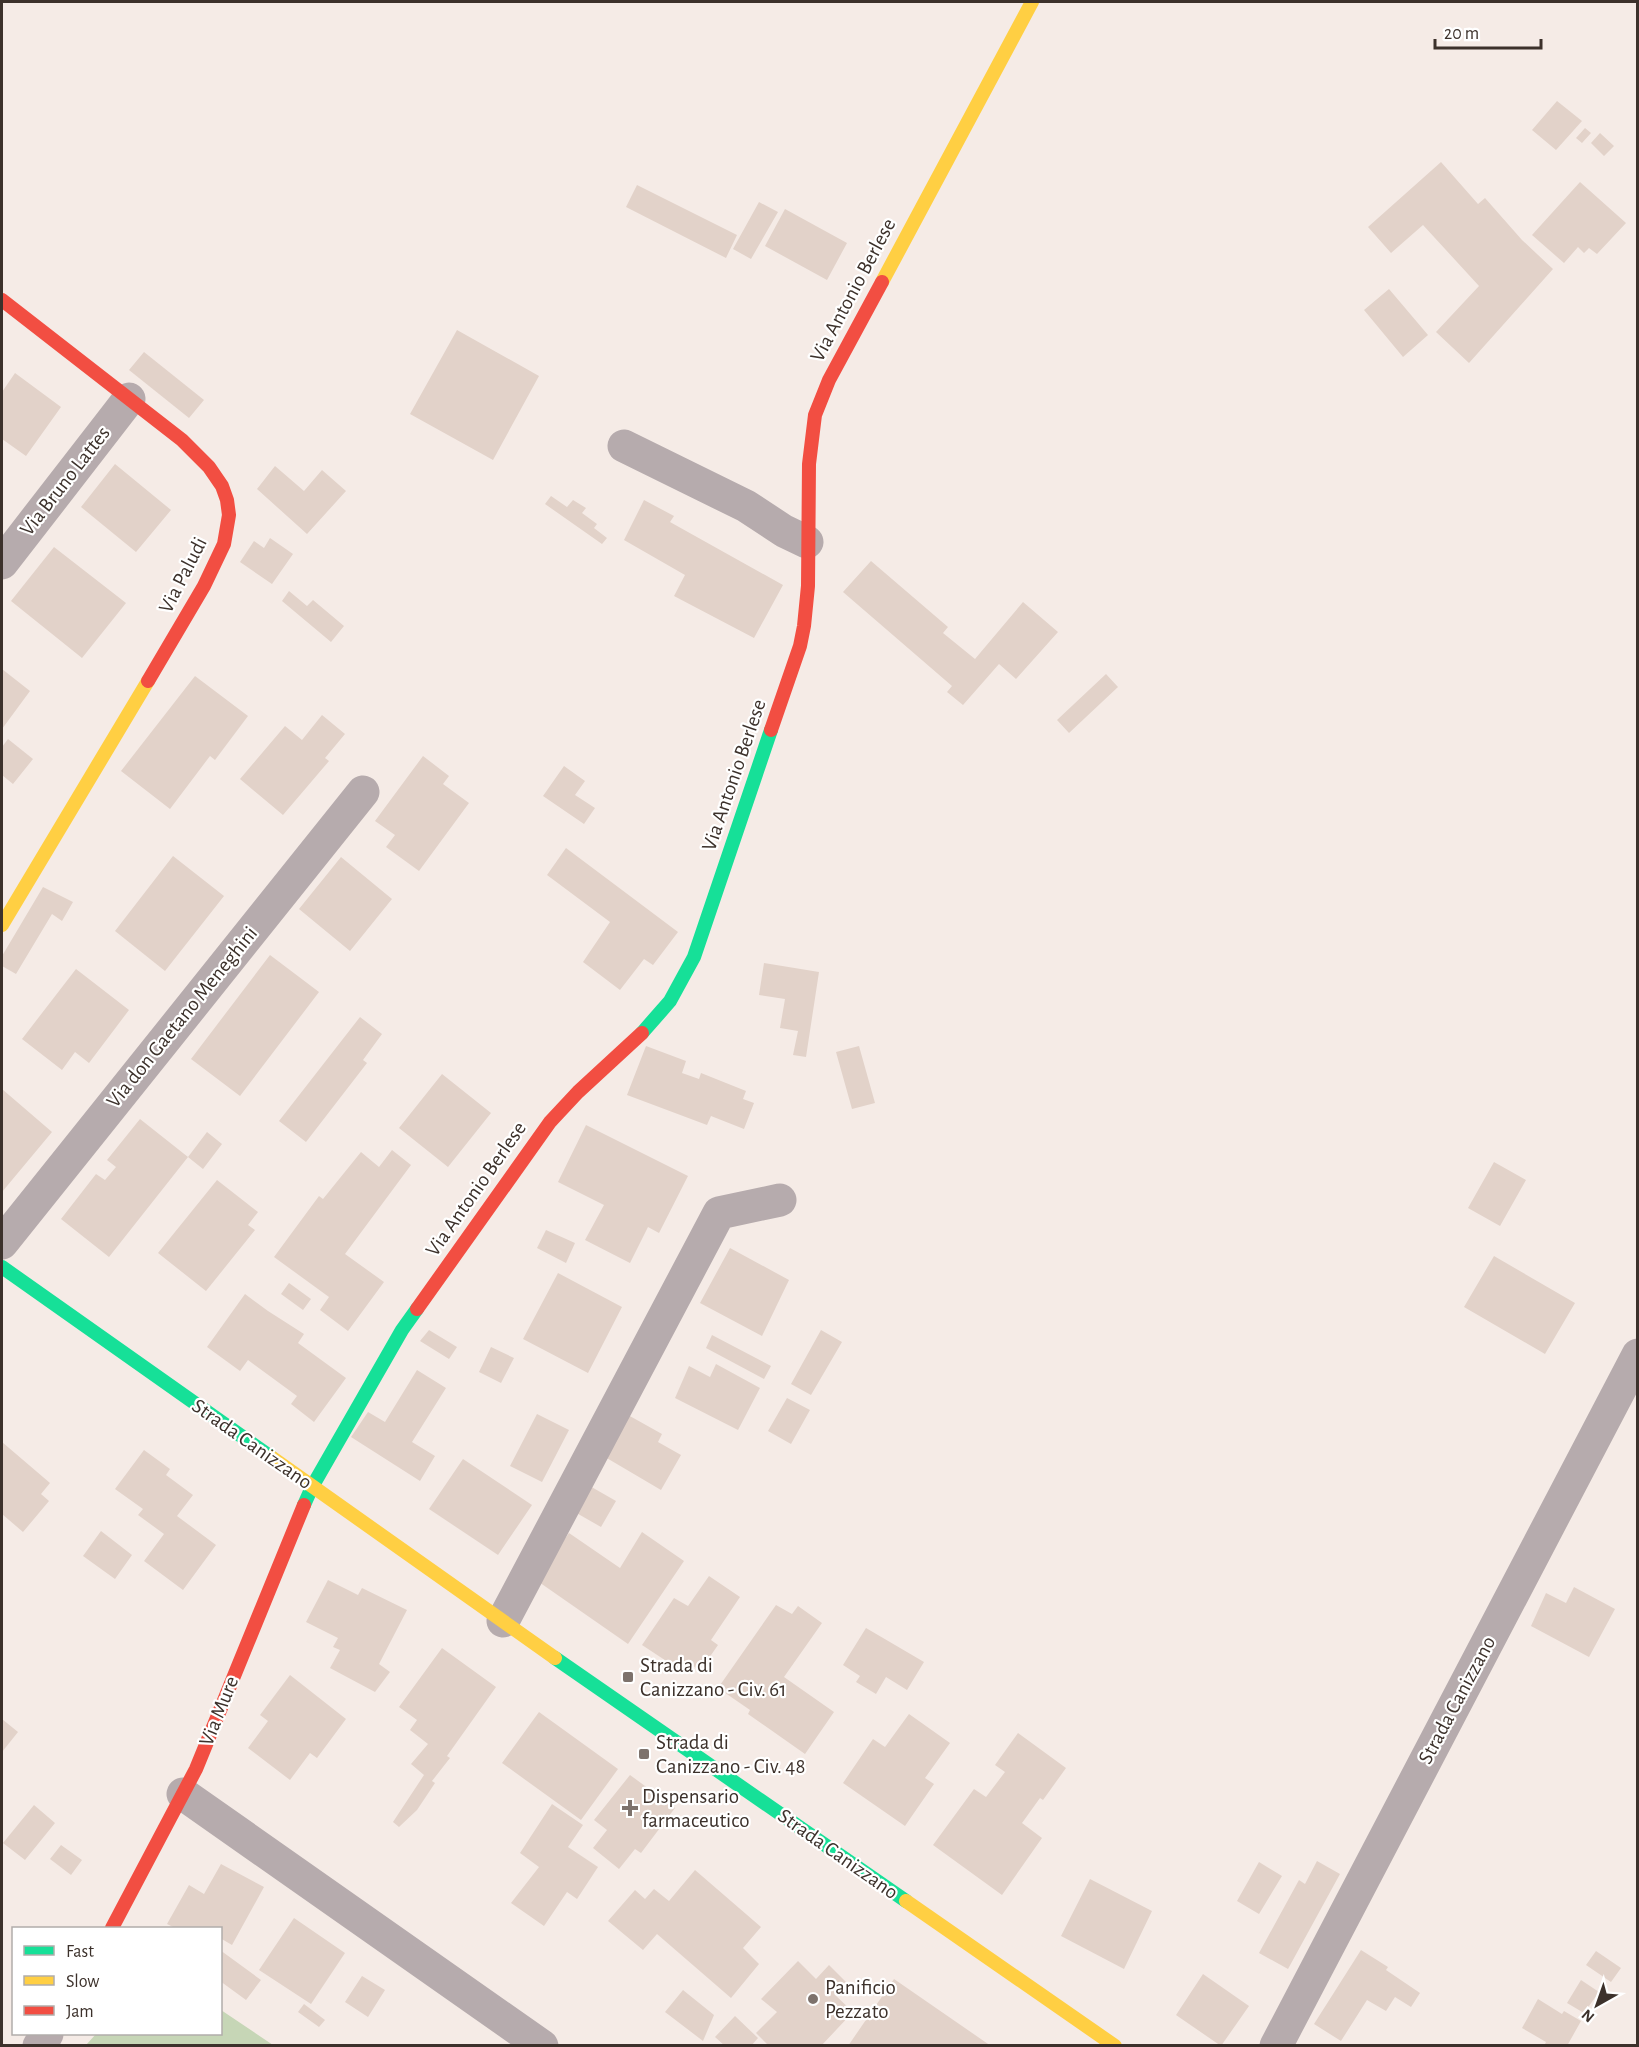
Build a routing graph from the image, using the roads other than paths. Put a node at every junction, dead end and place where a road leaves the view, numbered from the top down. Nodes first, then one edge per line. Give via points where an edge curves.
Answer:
1 (1032, 2) edge
2 (2, 300) edge
3 (129, 399) junction
4 (624, 446) dead end
5 (807, 542) junction
6 (2, 563) edge
7 (363, 792) dead end
8 (2, 925) edge
9 (780, 1200) dead end
10 (2, 1243) edge
11 (2, 1267) edge
12 (1638, 1355) edge
13 (312, 1487) junction
14 (503, 1621) junction
15 (183, 1794) junction
16 (113, 1927) edge
17 (542, 2046) edge
18 (1115, 2046) edge
19 (1276, 2046) edge

1 - 5 street, Via Antonio Berlese via 818,406 809,459
2 - 3 street, Via Paludi
3 - 6 street, Via Bruno Lattes
3 - 8 street, Via Paludi via 206,463 222,487 229,524 214,569
4 - 5 street via 746,506
5 - 13 street, Via Antonio Berlese via 808,599 800,646 694,957 681,984 651,1025 565,1103 550,1122 402,1330
7 - 10 street, Via don Gaetano Meneghini
9 - 14 street via 719,1213
11 - 13 street, Strada Canizzano
12 - 19 street, Strada Canizzano
13 - 14 street, Strada Canizzano
13 - 15 street, Via Mure
14 - 18 street, Strada Canizzano
15 - 16 street, Via Mure
15 - 17 street

